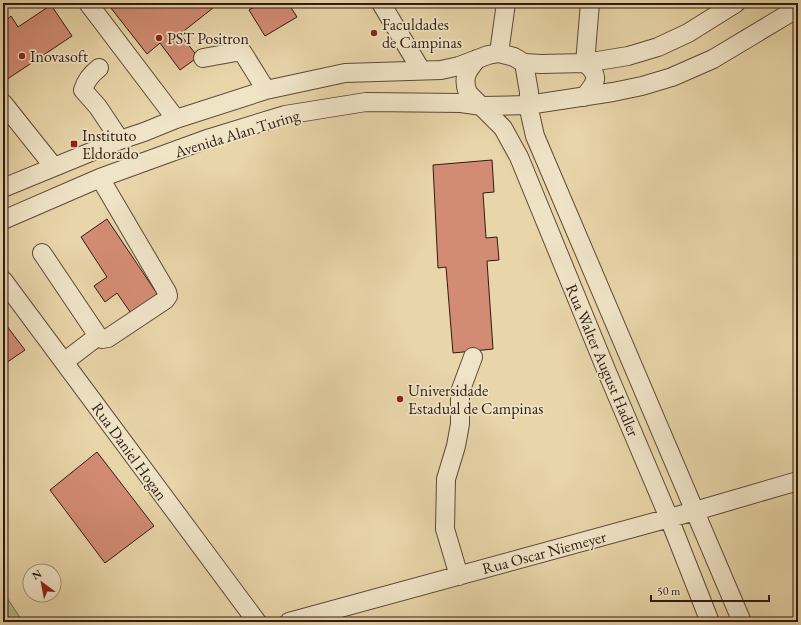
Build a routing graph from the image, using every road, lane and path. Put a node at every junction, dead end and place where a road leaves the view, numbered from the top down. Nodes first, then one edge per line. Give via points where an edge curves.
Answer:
1 (88, 3) edge
2 (381, 3) edge
3 (506, 3) edge
4 (590, 3) edge
5 (736, 3) edge
6 (798, 8) edge
7 (499, 53) junction
8 (204, 58) dead end
9 (477, 59) junction
10 (524, 63) junction
11 (585, 63) junction
12 (99, 68) dead end
13 (421, 70) junction
14 (266, 90) junction
15 (584, 97) junction
16 (3, 103) edge
17 (528, 105) junction
18 (482, 106) junction
19 (176, 119) junction
20 (144, 132) junction
21 (120, 140) junction
22 (54, 167) junction
23 (100, 178) junction
24 (3, 188) edge
25 (52, 199) junction
26 (3, 220) edge
27 (42, 253) dead end
28 (3, 280) edge
29 (606, 303) junction
30 (584, 313) junction
31 (98, 336) junction
32 (473, 356) dead end
33 (64, 362) junction
34 (798, 480) edge
35 (695, 511) junction
36 (669, 518) junction
37 (459, 576) junction
38 (257, 622) edge
39 (289, 622) edge
40 (710, 622) edge
41 (742, 622) edge

1 - 19 street
2 - 13 street
3 - 7 street
4 - 11 street
5 - 11 street via 688,33 658,47 628,56
6 - 15 street via 713,59 672,77
7 - 9 street
7 - 10 street
8 - 14 street via 243,53
9 - 13 street, Avenida Alan Turing via 441,70
9 - 18 street via 468,70 465,87
10 - 11 street
10 - 17 street via 529,92
11 - 15 street via 596,77 594,85
12 - 21 street via 92,73 83,90
13 - 14 street, Avenida Alan Turing via 345,73
14 - 19 street, Avenida Alan Turing
15 - 17 street
16 - 22 street
17 - 18 street
17 - 29 street, Rua Walter August Hadler via 535,136
18 - 23 street, Avenida Alan Turing via 460,103 366,102 285,115 210,138
18 - 30 street, Rua Walter August Hadler via 503,128 519,157
19 - 20 street, Avenida Alan Turing
20 - 21 street, Avenida Alan Turing
20 - 25 street via 152,140 153,147 148,154 61,189
21 - 22 street, Avenida Alan Turing
22 - 24 street, Avenida Alan Turing
23 - 25 street, Avenida Alan Turing
23 - 31 street via 168,296 108,338 102,339
25 - 26 street, Avenida Alan Turing
27 - 31 street
28 - 33 street, Rua Daniel Hogan
29 - 30 street
29 - 35 street, Rua Walter August Hadler
30 - 36 street, Rua Walter August Hadler
31 - 33 street
32 - 37 street via 460,392 460,424 445,486 445,529
33 - 38 street, Rua Daniel Hogan
34 - 35 street, Rua Oscar Niemeyer
35 - 36 street, Rua Oscar Niemeyer
35 - 41 street, Rua Walter August Hadler
36 - 37 street, Rua Oscar Niemeyer
36 - 40 street, Rua Walter August Hadler
37 - 39 street, Rua Oscar Niemeyer

